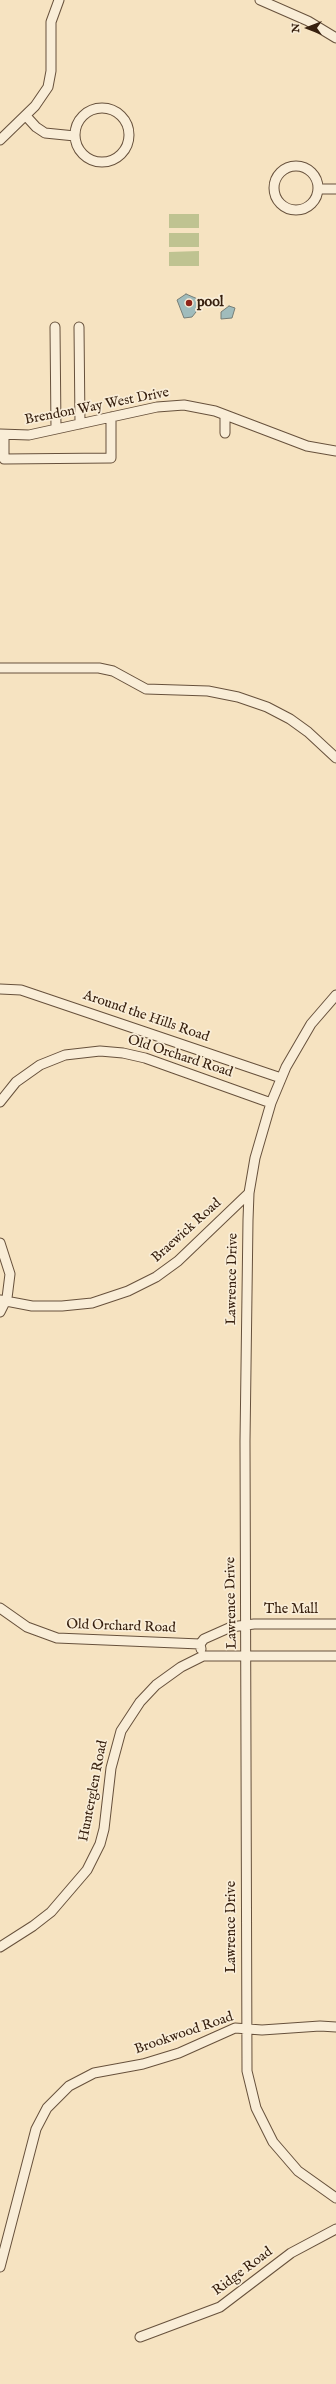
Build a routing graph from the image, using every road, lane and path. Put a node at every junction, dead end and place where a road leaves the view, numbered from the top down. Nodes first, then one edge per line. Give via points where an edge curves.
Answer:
1 (57, 0) edge
2 (260, 0) edge
3 (336, 38) edge
4 (26, 116) junction
5 (75, 136) junction
6 (0, 140) edge
7 (318, 189) junction
8 (336, 189) edge
9 (55, 327) dead end
10 (80, 327) dead end
11 (225, 415) junction
12 (111, 417) junction
13 (80, 424) junction
14 (56, 429) junction
15 (225, 433) dead end
16 (2, 435) edge
17 (336, 451) edge
18 (0, 668) edge
19 (336, 758) edge
20 (0, 989) edge
21 (336, 995) edge
22 (281, 1078) junction
23 (0, 1102) edge
24 (271, 1102) junction
25 (249, 1193) junction
26 (0, 1243) edge
27 (3, 1300) edge
28 (0, 1312) edge
29 (0, 1608) edge
30 (246, 1624) junction
31 (336, 1624) edge
32 (200, 1644) junction
33 (203, 1656) junction
34 (246, 1656) junction
35 (336, 1656) edge
36 (0, 1947) edge
37 (336, 2027) edge
38 (246, 2028) junction
39 (336, 2198) edge
40 (336, 2229) edge
41 (0, 2268) edge
42 (140, 2337) dead end

1 - 4 street via 51,22 49,83 43,97
2 - 3 street via 313,23
4 - 5 street via 45,133
4 - 6 street
5 - 5 street via 82,154 102,163 111,161 121,154 128,143 129,135 128,127 121,116 102,108 84,115 77,124
7 - 7 street via 311,173 298,167 282,171 274,186 279,203 294,210 310,205 316,198
7 - 8 street
9 - 14 street
10 - 13 street
11 - 12 street, Brendon Way West Drive via 200,407 177,405
11 - 15 street
11 - 17 street, Brendon Way West Drive via 307,446
12 - 13 street, Brendon Way West Drive
12 - 16 street via 111,458 4,459
13 - 14 street, Brendon Way West Drive
14 - 16 street, Brendon Way West Drive via 29,435
18 - 19 street via 99,668 113,671 150,690 208,691 238,697 267,707 290,719
20 - 22 street, Around the Hills Road via 22,990
21 - 22 street, Lawrence Drive via 302,1036
22 - 24 street, Lawrence Drive
23 - 24 street, Old Orchard Road via 16,1082 40,1065 65,1055 100,1051 138,1056
24 - 25 street, Lawrence Drive via 258,1147
25 - 27 street, Braewick Road via 178,1261 156,1277 128,1291 92,1303 70,1306 32,1306
25 - 30 street, Lawrence Drive via 245,1397
26 - 27 street via 10,1274 10,1285
27 - 28 street
29 - 32 street, Old Orchard Road via 27,1627 57,1638
30 - 31 street, The Mall
30 - 32 street via 218,1631
30 - 34 street, Lawrence Drive
32 - 33 street
33 - 34 street, Hunterglen Road
33 - 36 street, Hunterglen Road via 171,1674 150,1690 121,1731 112,1761 104,1829 100,1844 87,1870 51,1912
34 - 35 street
34 - 38 street, Lawrence Drive
37 - 38 street, Brookwood Road via 262,2030
38 - 39 street, Lawrence Drive via 248,2082 263,2126 292,2166 313,2184
38 - 41 street, Brookwood Road via 231,2030 161,2059 94,2073 78,2080 60,2094 45,2112 33,2136
40 - 42 street, Ridge Road via 291,2252 220,2307

